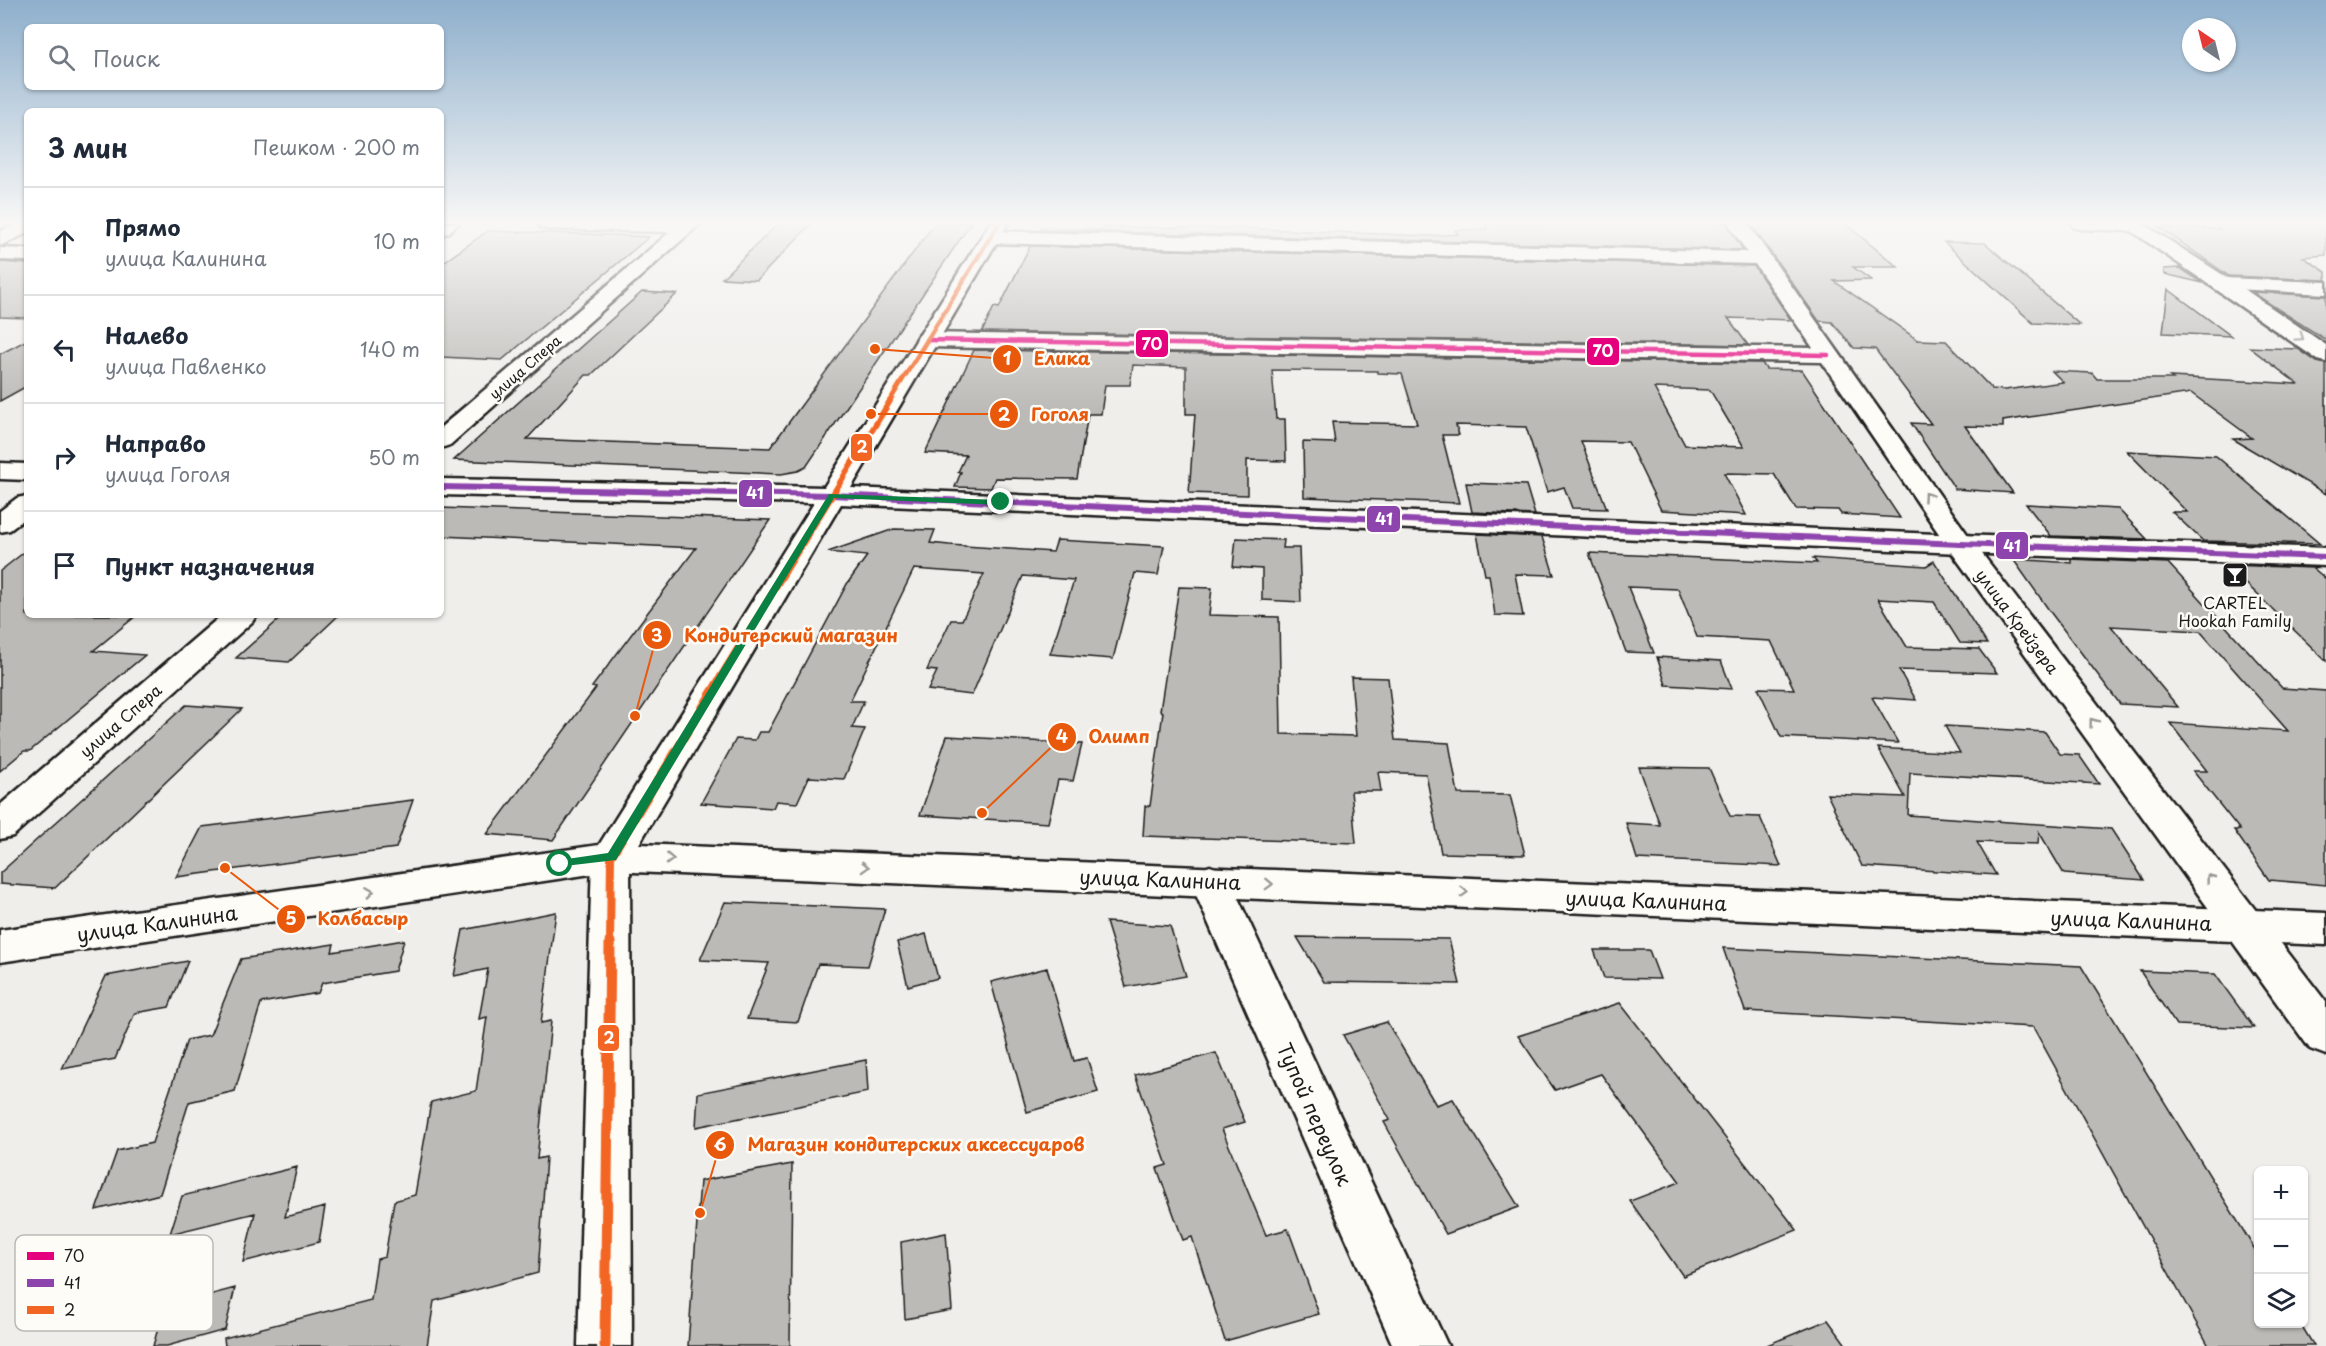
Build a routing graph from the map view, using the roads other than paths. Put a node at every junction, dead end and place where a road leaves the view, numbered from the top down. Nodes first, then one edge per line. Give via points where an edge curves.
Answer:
1 (619, 286) edge
2 (960, 286) edge
3 (1780, 286) edge
4 (2227, 286) edge
5 (2270, 286) edge
6 (2326, 288) edge
7 (927, 340) junction
8 (1828, 355) junction
9 (2326, 355) edge
10 (444, 437) edge
11 (0, 471) edge
12 (24, 472) edge
13 (444, 487) edge
14 (831, 495) junction
15 (24, 506) edge
16 (0, 524) edge
17 (1960, 544) junction
18 (2326, 557) edge
19 (238, 618) edge
20 (0, 826) edge
21 (612, 857) junction
22 (1210, 881) junction
23 (2245, 925) junction
24 (2326, 929) edge
25 (0, 946) edge
26 (2326, 1035) edge
27 (605, 1346) edge
28 (1421, 1346) edge

1 - 10 street, улица Спера
2 - 7 street
3 - 8 street, улица Крейзера
4 -> 9 street
5 - 6 street
7 - 8 street
7 - 14 street
17 -> 8 street, улица Крейзера
11 - 12 street
13 - 14 street
14 - 17 street
14 - 21 street
15 - 16 street
17 - 18 street
23 -> 17 street, улица Крейзера
19 - 20 street, улица Спера
21 -> 22 street, улица Калинина
25 -> 21 street, улица Калинина
21 - 27 street
22 -> 23 street, улица Калинина
22 - 28 street, Тупой переулок
23 - 24 street, улица Калинина
23 - 26 street, улица Крейзера

